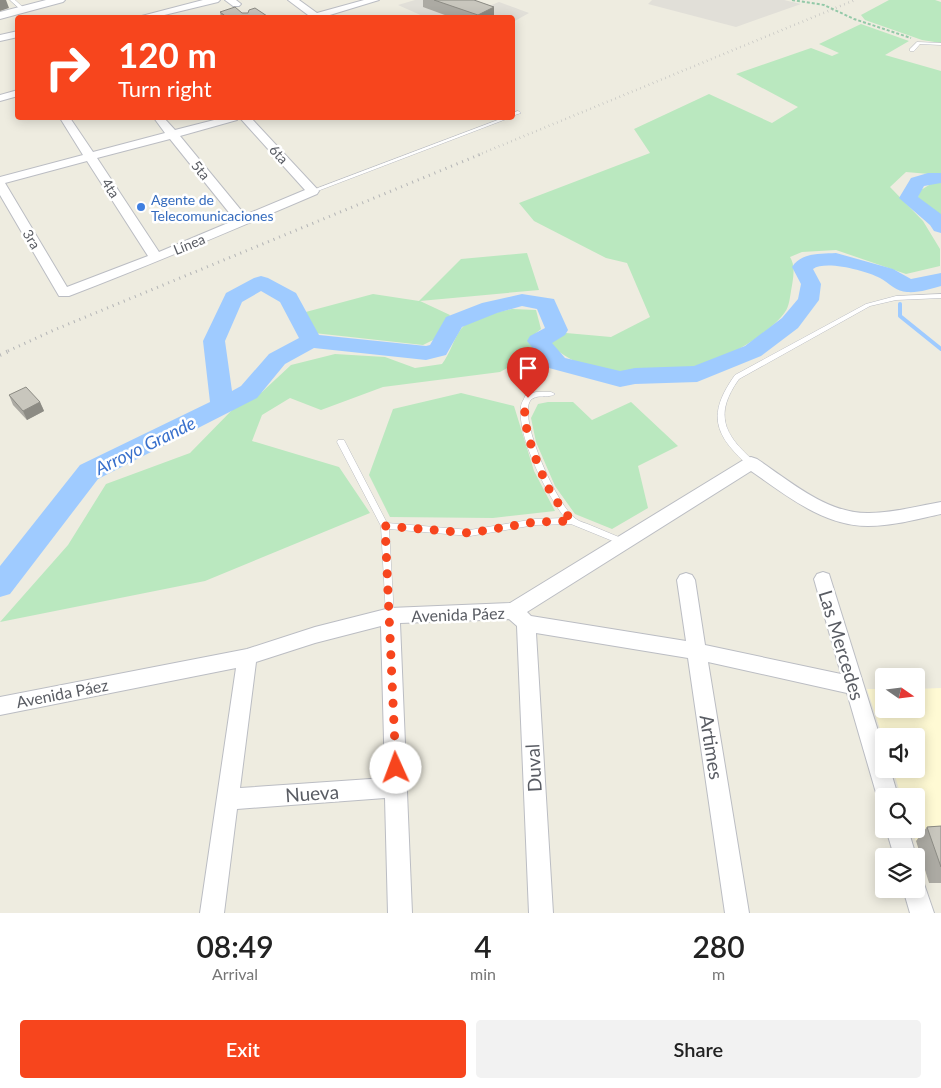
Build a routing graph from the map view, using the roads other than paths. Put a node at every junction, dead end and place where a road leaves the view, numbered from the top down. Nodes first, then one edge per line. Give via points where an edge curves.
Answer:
1 (12, 0) edge
2 (59, 0) edge
3 (215, 0) edge
4 (295, 0) edge
5 (374, 0) edge
6 (24, 10) junction
7 (156, 15) edge
8 (309, 15) edge
9 (314, 15) edge
10 (0, 16) edge
11 (15, 35) edge
12 (0, 38) edge
13 (941, 44) edge
14 (912, 50) dead end
15 (15, 94) edge
16 (0, 98) edge
17 (518, 113) dead end
18 (515, 114) edge
19 (66, 120) edge
20 (161, 120) edge
21 (225, 120) edge
22 (247, 120) edge
23 (501, 120) edge
24 (172, 134) junction
25 (91, 157) junction
26 (0, 183) edge
27 (313, 191) junction
28 (244, 222) junction
29 (156, 258) junction
30 (64, 293) joint
31 (941, 296) edge
32 (551, 394) dead end
33 (341, 442) dead end
34 (751, 463) junction
35 (941, 508) edge
36 (572, 521) junction
37 (385, 526) junction
38 (624, 542) junction
39 (686, 580) dead end
40 (823, 580) dead end
41 (390, 616) junction
42 (519, 617) junction
43 (697, 651) junction
44 (247, 657) junction
45 (855, 686) junction
46 (0, 706) edge
47 (396, 787) junction
48 (885, 788) edge
49 (228, 799) junction
50 (918, 898) edge
51 (212, 913) edge
52 (400, 913) edge
53 (541, 913) edge
54 (737, 913) edge
55 (922, 913) edge

1 - 6 lane
2 - 6 street
3 - 7 street
4 - 8 street
5 - 9 street
6 - 10 street
11 - 12 street
13 - 14 lane via 919,43
15 - 16 street
17 - 18 lane
19 - 25 street, 4ta
20 - 24 street, 5ta
21 - 24 street
22 - 27 street, 6ta
23 - 27 lane
24 - 25 street
24 - 28 street, 5ta
25 - 26 street
25 - 29 street, 4ta
26 - 30 street, 3ra
27 - 28 street, Línea
28 - 29 street, Línea
29 - 30 street, Línea
31 - 34 lane via 896,298 868,304 737,377 726,390 720,408 722,423 728,440
32 - 36 lane via 535,394 528,398 524,403 526,425 550,490
33 - 37 lane
34 - 35 street via 824,510 845,518 874,519
34 - 38 street
36 - 37 lane via 535,522 470,533
36 - 38 lane
37 - 41 lane
38 - 42 street
39 - 43 street, Artimes
40 - 45 street, Las Mercedes
41 - 42 street, Avenida Páez
41 - 44 street, Avenida Páez
41 - 47 street
42 - 43 street, Avenida Páez
42 - 53 street, Duval
43 - 45 street, Avenida Páez
43 - 54 street, Artimes
44 - 46 street, Avenida Páez
44 - 49 street
45 - 48 street, Las Mercedes
47 - 49 street, Nueva
47 - 52 street
49 - 51 street
50 - 55 street

